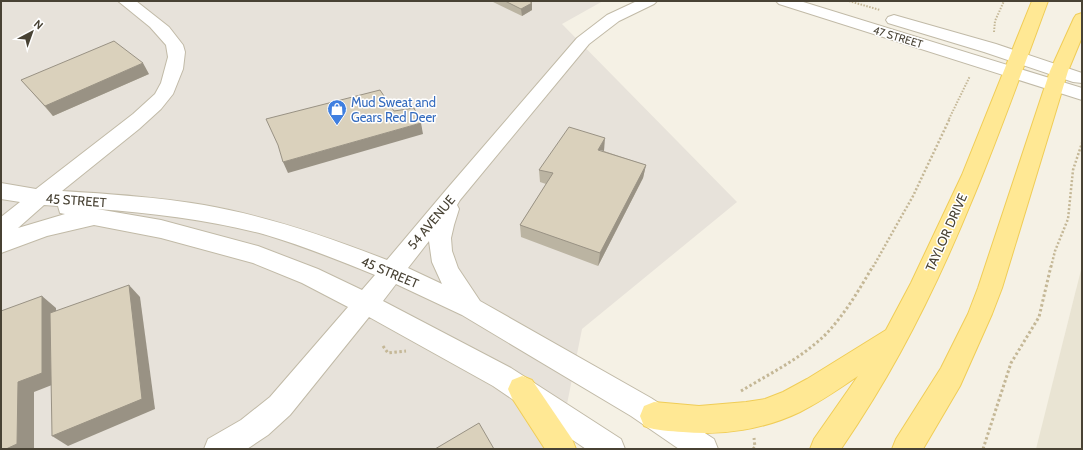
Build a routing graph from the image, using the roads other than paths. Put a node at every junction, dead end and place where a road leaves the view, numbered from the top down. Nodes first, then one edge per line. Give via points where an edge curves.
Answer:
1 (126, 1) edge
2 (649, 1) edge
3 (784, 1) edge
4 (832, 1) edge
5 (1040, 1) edge
6 (1082, 18) edge
7 (1016, 65) junction
8 (1057, 78) junction
9 (1082, 79) edge
10 (1082, 94) edge
11 (1, 191) edge
12 (454, 195) junction
13 (39, 197) junction
14 (96, 217) junction
15 (1, 230) edge
16 (1, 244) edge
17 (391, 271) junction
18 (366, 304) junction
19 (471, 308) junction
20 (894, 338) junction
21 (522, 390) junction
22 (654, 416) junction
23 (910, 446) edge
24 (218, 449) edge
25 (562, 449) edge
26 (611, 449) edge
27 (704, 449) edge
28 (824, 449) edge

1 - 13 street, 45 STREET via 157,25 173,43 177,52 165,92 145,114
2 - 12 street, 54 AVENUE via 613,18 583,41
3 - 7 street, 47 STREET
4 - 7 street, 47 STREET
5 - 7 main road, TAYLOR DRIVE
6 - 8 main road
7 - 8 street
7 - 20 main road, TAYLOR DRIVE via 928,274
8 - 9 street
8 - 10 street
8 - 23 main road via 980,316 944,389
11 - 13 street
12 - 17 street, 54 AVENUE
12 - 19 street via 442,223 439,239 441,256 447,272
13 - 14 street, 45 STREET
13 - 15 street
13 - 17 street, 45 STREET via 140,204 204,213 270,228 325,245
14 - 16 street via 53,225
14 - 18 street, 45 STREET via 161,229 258,255 310,276
17 - 18 street, 54 AVENUE
17 - 19 street, 45 STREET
18 - 21 street, 45 STREET
18 - 24 street, 54 AVENUE via 268,418
19 - 22 street, 45 STREET
20 - 22 main road via 790,403 765,412 699,420
20 - 28 main road, TAYLOR DRIVE via 868,385
21 - 25 main road
21 - 26 street, 45 STREET
22 - 27 street, 45 STREET

